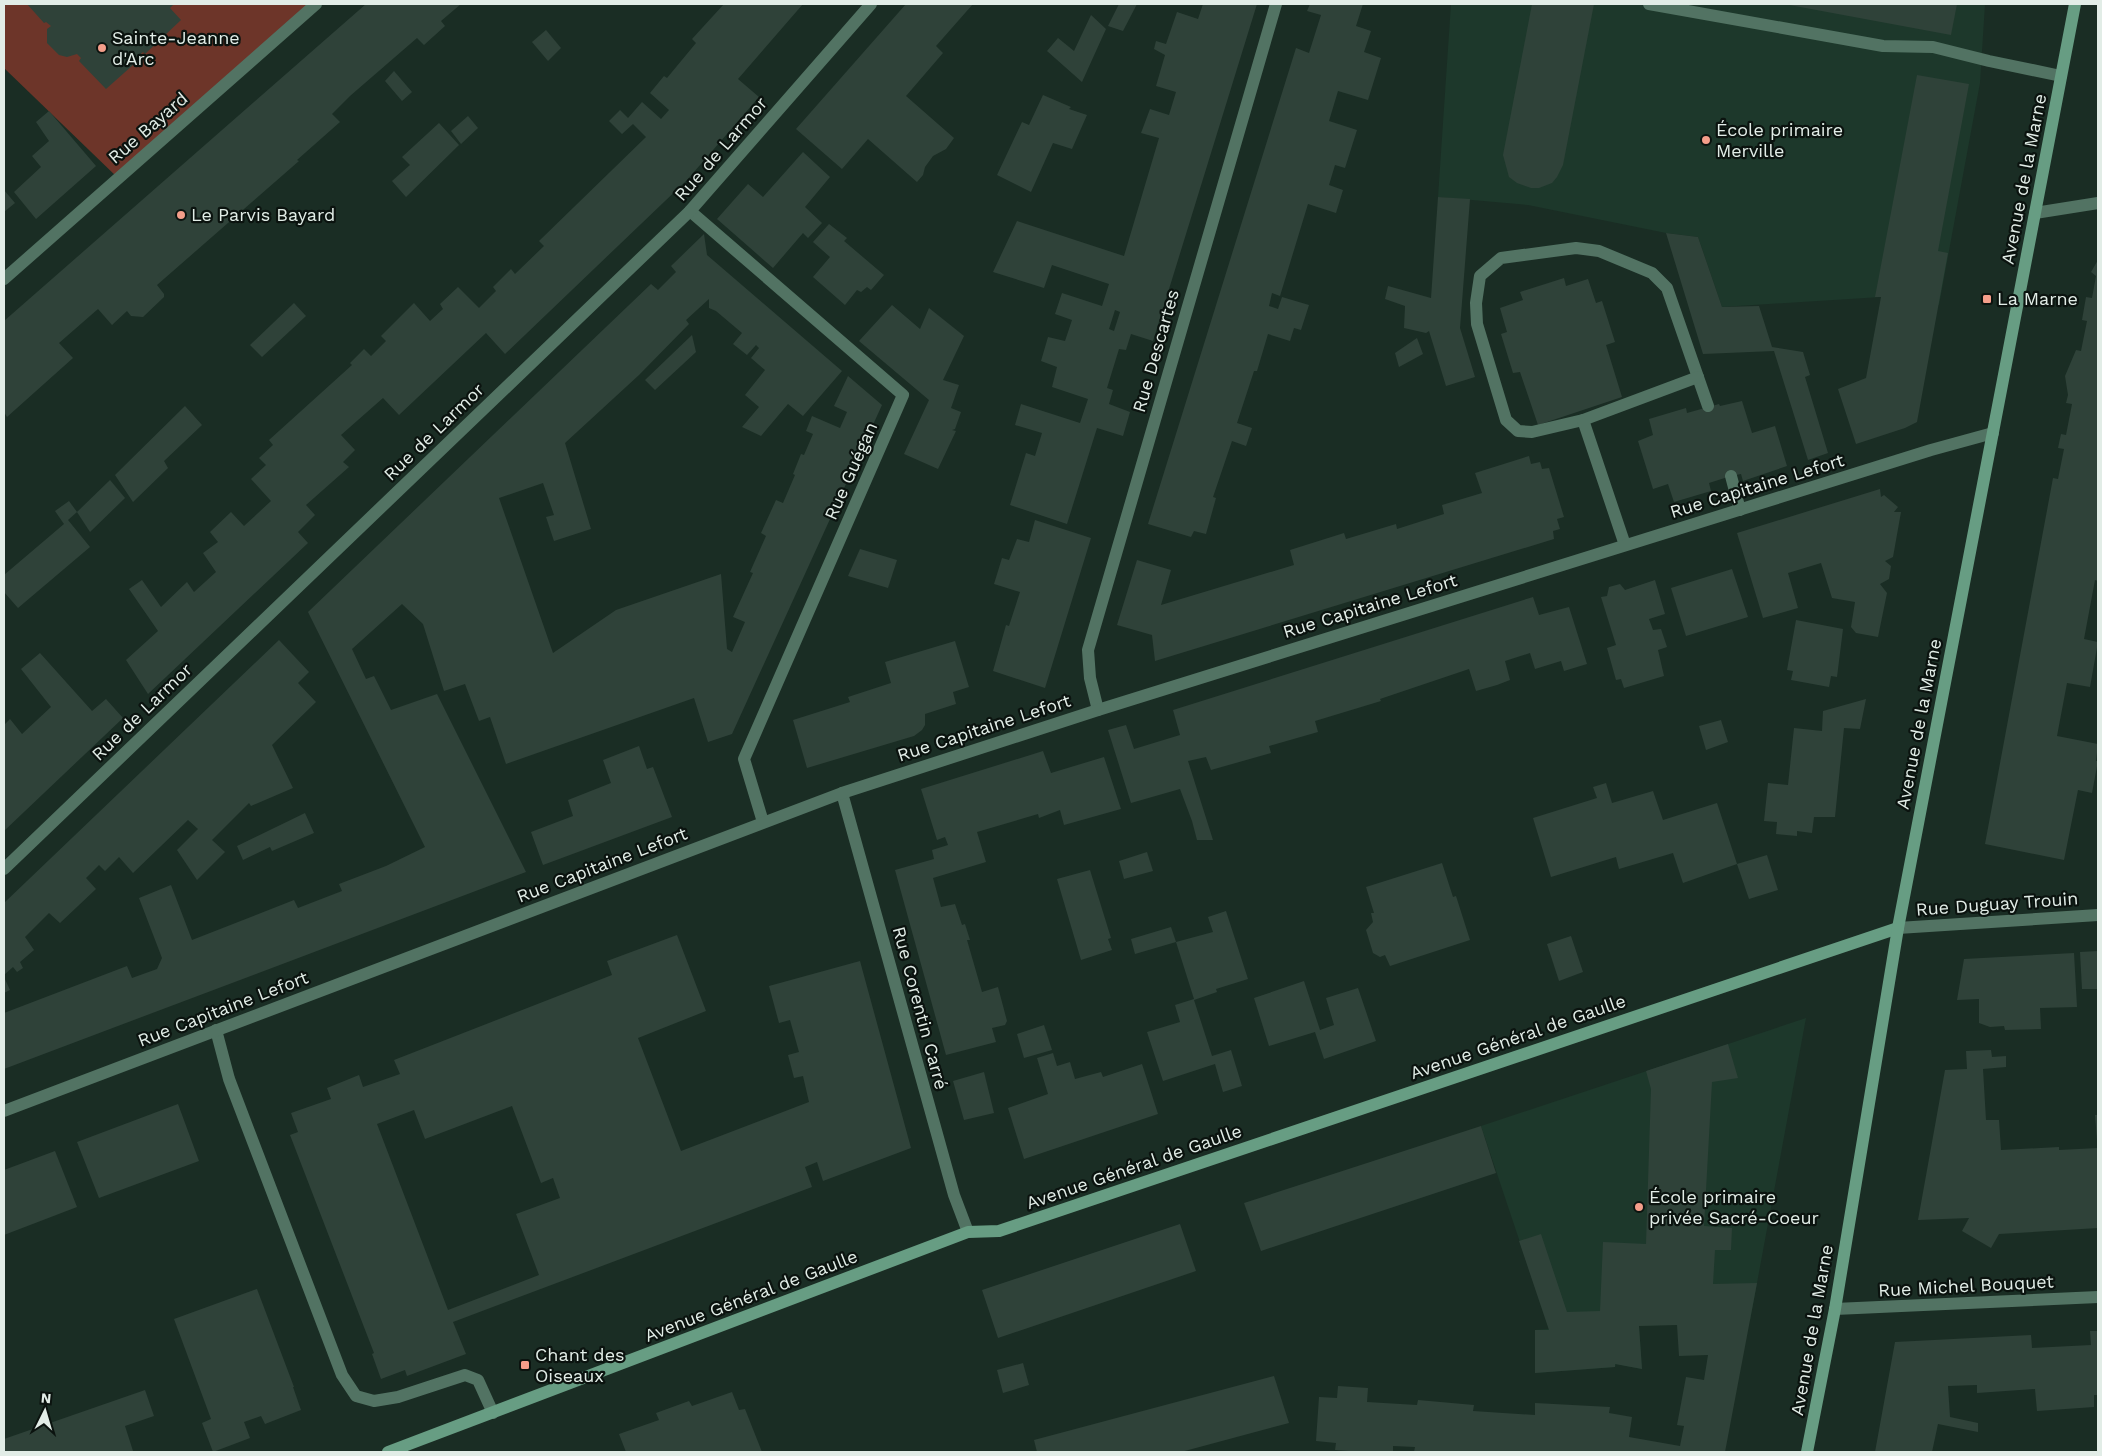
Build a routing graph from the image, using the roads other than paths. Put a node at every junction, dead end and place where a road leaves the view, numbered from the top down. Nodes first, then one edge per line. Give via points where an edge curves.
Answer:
1 (316, 4) edge
2 (871, 4) edge
3 (1276, 4) edge
4 (1649, 4) edge
5 (2075, 4) edge
6 (2061, 76) junction
7 (2098, 203) edge
8 (690, 211) junction
9 (2036, 213) junction
10 (4, 279) edge
11 (1698, 377) junction
12 (1708, 406) dead end
13 (1583, 420) junction
14 (1993, 433) junction
15 (1731, 476) dead end
16 (1740, 510) junction
17 (1625, 545) junction
18 (1098, 710) junction
19 (842, 793) junction
20 (763, 822) junction
21 (4, 869) edge
22 (2098, 915) edge
23 (1898, 928) junction
24 (216, 1030) junction
25 (4, 1110) edge
26 (968, 1232) junction
27 (2098, 1297) edge
28 (1834, 1309) junction
29 (493, 1413) junction
30 (388, 1452) edge
31 (1807, 1452) edge

1 - 10 street, Rue Bayard
2 - 8 street, Rue de Larmor
3 - 18 street, Rue Descartes via 1088,650 1090,678
4 - 6 street via 1882,46 1933,47
5 - 6 main road, Avenue de la Marne
6 - 9 main road, Avenue de la Marne
7 - 9 street
8 - 20 street, Rue Guégan via 903,394 744,759
8 - 21 street, Rue de Larmor
9 - 14 main road, Avenue de la Marne
11 - 12 street
11 - 13 street
11 - 13 street via 1667,288 1652,273 1599,252 1576,248 1501,258 1480,276 1476,303 1477,324 1506,420 1518,431 1532,432
13 - 17 street
14 - 16 street, Rue Capitaine Lefort
14 - 23 main road, Avenue de la Marne
15 - 16 street
16 - 17 street, Rue Capitaine Lefort
17 - 18 street, Rue Capitaine Lefort
18 - 19 street, Rue Capitaine Lefort
19 - 20 street, Rue Capitaine Lefort
19 - 26 street, Rue Corentin Carré via 954,1195
20 - 24 street, Rue Capitaine Lefort
22 - 23 street, Rue Duguay Trouin
23 - 26 main road, Avenue Général de Gaulle via 999,1231
23 - 28 main road, Avenue de la Marne
24 - 25 street, Rue Capitaine Lefort
24 - 29 street via 229,1079 342,1375 356,1396 374,1400 398,1397 465,1375 478,1380
26 - 29 main road, Avenue Général de Gaulle
27 - 28 street, Rue Michel Bouquet
28 - 31 main road, Avenue de la Marne
29 - 30 main road, Avenue Général de Gaulle

